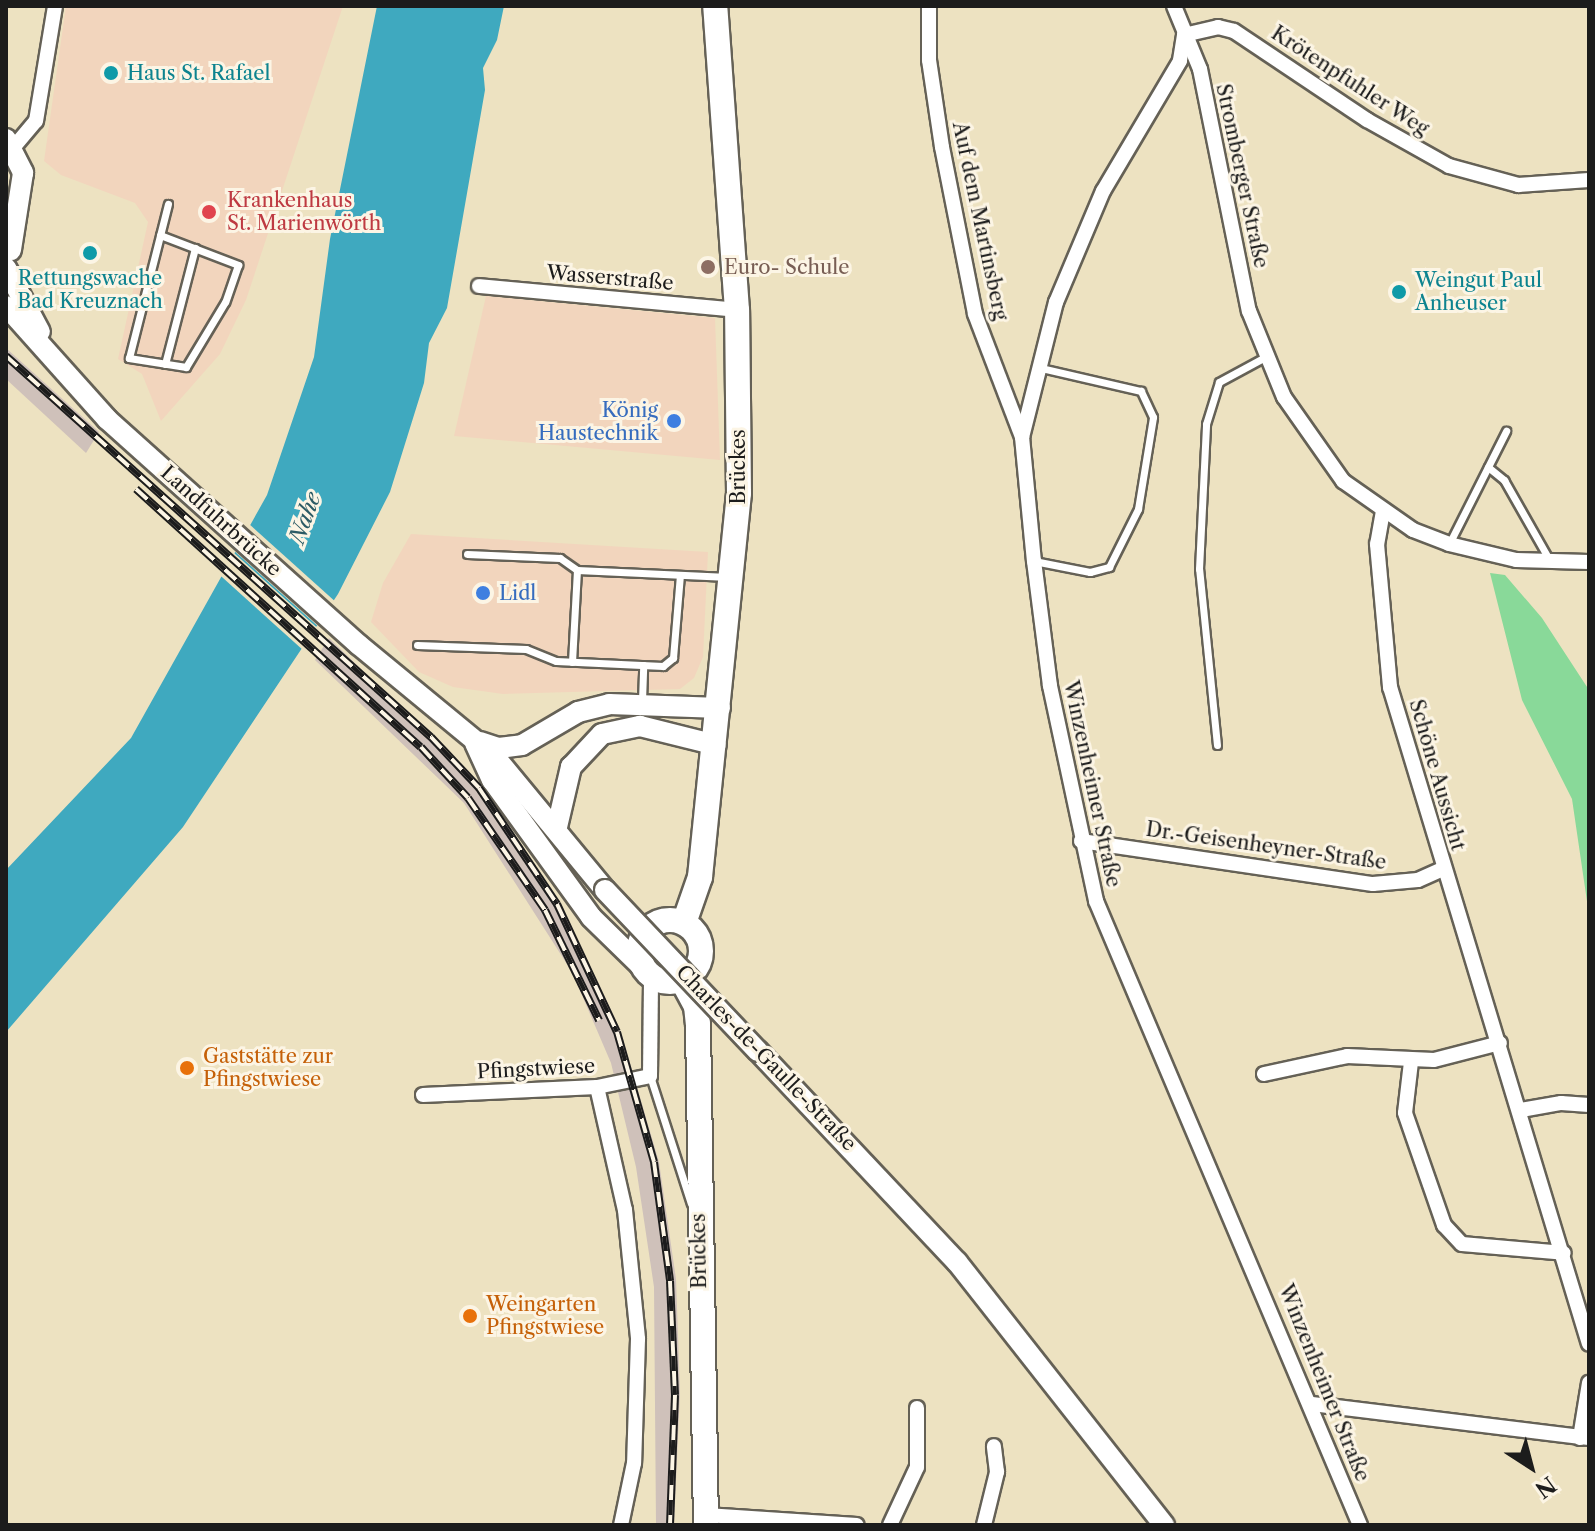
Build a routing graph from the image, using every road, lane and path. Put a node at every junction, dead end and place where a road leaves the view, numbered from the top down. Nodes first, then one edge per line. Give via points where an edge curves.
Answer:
1 (55, 6) edge
2 (715, 6) edge
3 (929, 6) edge
4 (1174, 6) edge
5 (1184, 35) junction
6 (10, 143) edge
7 (23, 173) junction
8 (1589, 180) edge
9 (6, 200) edge
10 (168, 204) dead end
11 (160, 235) junction
12 (195, 248) junction
13 (7, 256) edge
14 (479, 286) dead end
15 (6, 306) edge
16 (737, 310) junction
17 (1267, 356) junction
18 (165, 364) junction
19 (1041, 368) junction
20 (63, 372) junction
21 (1506, 431) dead end
22 (1022, 437) junction
23 (1488, 467) junction
24 (1383, 511) junction
25 (1449, 544) junction
26 (467, 554) dead end
27 (1034, 561) junction
28 (1589, 562) edge
29 (1551, 563) junction
30 (577, 570) junction
31 (680, 575) junction
32 (734, 578) junction
33 (335, 624) joint
34 (417, 645) dead end
35 (572, 662) junction
36 (643, 665) junction
37 (642, 703) junction
38 (720, 708) junction
39 (473, 739) junction
40 (716, 745) junction
41 (1217, 745) dead end
42 (557, 827) junction
43 (1081, 841) junction
44 (1443, 869) junction
45 (684, 923) junction
46 (647, 972) junction
47 (682, 980) junction
48 (1500, 1043) junction
49 (1411, 1062) junction
50 (1264, 1074) dead end
51 (650, 1076) junction
52 (597, 1087) junction
53 (423, 1095) dead end
54 (1589, 1105) edge
55 (1521, 1110) junction
56 (699, 1223) junction
57 (1564, 1253) junction
58 (1589, 1344) edge
59 (1589, 1383) edge
60 (1312, 1404) junction
61 (917, 1408) dead end
62 (1585, 1438) edge
63 (994, 1446) dead end
64 (706, 1520) edge
65 (826, 1524) edge
66 (621, 1525) edge
67 (857, 1525) edge
68 (890, 1525) edge
69 (984, 1525) edge
70 (1164, 1525) edge
71 (1360, 1525) edge

1 - 6 street via 36,121
2 - 16 main road, Brückes
3 - 22 street, Auf dem Martinsberg via 929,60 975,314
4 - 5 street, Stromberger Straße
5 - 8 street, Krötenpfuhler Weg via 1218,27 1234,31 1367,120 1449,166 1518,185
5 - 17 street, Stromberger Straße via 1200,69 1249,311
5 - 19 street, Winzenheimer Straße via 1180,61 1103,191 1069,262
6 - 7 street
7 - 9 street
7 - 13 street
10 - 11 lane
11 - 12 lane
11 - 18 lane via 129,358
12 - 18 lane
12 - 18 lane via 238,265 225,302 186,367
13 - 20 street
14 - 16 street, Wasserstraße
15 - 20 street
16 - 32 main road, Brückes via 739,493
17 - 24 street, Stromberger Straße via 1284,397 1343,481
17 - 41 lane via 1215,388 1206,424 1199,569
19 - 22 street, Winzenheimer Straße
19 - 27 lane via 1141,391 1153,417 1138,509 1109,567 1090,572
20 - 33 street, Landfuhrbrücke via 107,419
21 - 23 lane
22 - 27 street, Winzenheimer Straße
23 - 25 lane
23 - 29 lane via 1504,480
24 - 25 street, Stromberger Straße
24 - 44 street, Schöne Aussicht via 1377,544 1389,676
25 - 29 street, Stromberger Straße via 1484,555
26 - 30 lane via 560,558
27 - 43 street, Winzenheimer Straße via 1050,686
28 - 29 street, Stromberger Straße
30 - 31 lane
30 - 35 lane
31 - 32 lane
31 - 36 lane via 673,658 663,666
32 - 38 main road, Brückes
33 - 39 street, Charles-de-Gaulle-Straße
34 - 35 lane via 526,649
35 - 36 lane
36 - 37 lane
37 - 38 street
37 - 39 street via 578,712 522,745 499,748
38 - 40 main road, Brückes
39 - 42 street, Charles-de-Gaulle-Straße
39 - 46 street via 492,780 591,917
40 - 42 street via 640,726 602,734 571,767
40 - 45 main road, Brückes via 700,877
42 - 70 street, Charles-de-Gaulle-Straße, bridge via 605,890 957,1262
43 - 44 street, Dr.-Geisenheyner-Straße via 1373,884 1418,880
43 - 60 street, Winzenheimer Straße via 1110,940
44 - 48 street, Schöne Aussicht
45 - 46 main road via 665,920 647,930 638,947
45 - 47 main road via 701,948 697,967
46 - 47 main road via 666,983
46 - 51 street
47 - 56 main road, Brückes via 696,1006 698,1024
48 - 49 street
48 - 55 street, Schöne Aussicht
49 - 50 street via 1347,1056
49 - 57 street via 1405,1113 1444,1225 1462,1244
51 - 52 street, Pfingstwiese
51 - 56 lane
52 - 53 street, Pfingstwiese
52 - 66 street via 625,1210 638,1339 634,1463
54 - 55 street via 1561,1103
55 - 57 street, Schöne Aussicht
56 - 64 main road, Brückes
57 - 58 street, Schöne Aussicht
59 - 62 street
60 - 62 street
60 - 71 street, Winzenheimer Straße
61 - 68 street via 917,1467
63 - 69 street via 997,1472
64 - 65 street
65 - 67 street

